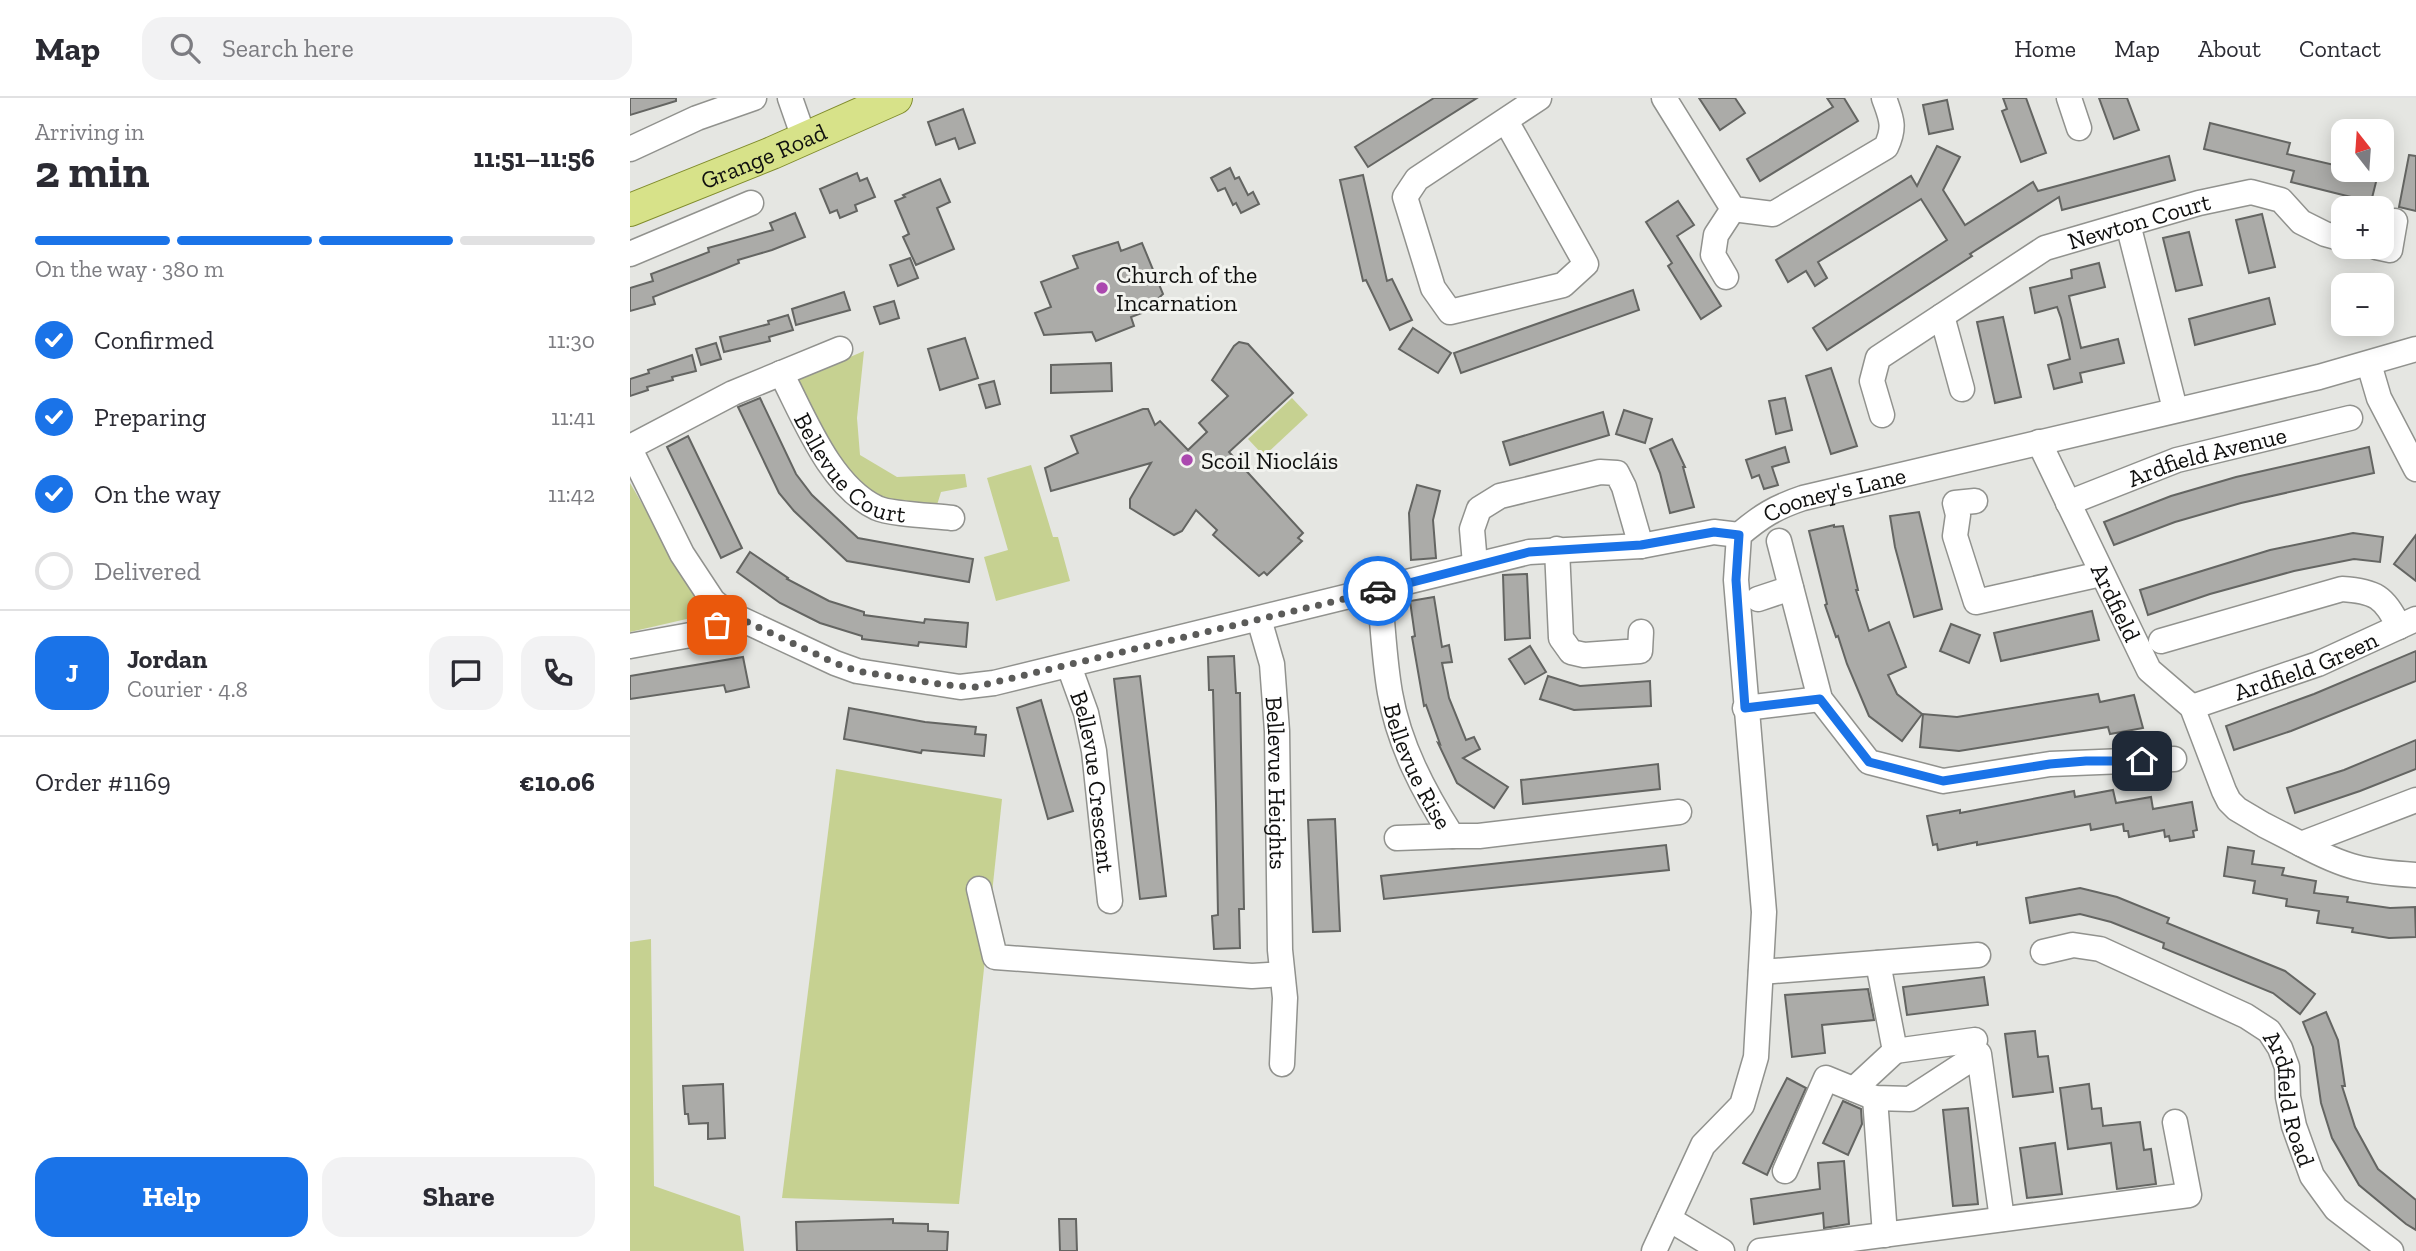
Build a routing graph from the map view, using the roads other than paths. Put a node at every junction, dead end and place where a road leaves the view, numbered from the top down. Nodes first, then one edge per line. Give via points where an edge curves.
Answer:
1 (754, 98) edge
2 (790, 98) edge
3 (896, 98) edge
4 (1539, 98) edge
5 (1664, 98) edge
6 (1884, 98) edge
7 (2069, 98) edge
8 (694, 108) edge
9 (1506, 121) junction
10 (2080, 128) dead end
11 (804, 138) junction
12 (630, 149) edge
13 (751, 203) dead end
14 (1733, 209) junction
15 (630, 210) edge
16 (2395, 221) dead end
17 (2127, 224) junction
18 (2394, 227) edge
19 (2331, 236) edge
20 (630, 254) edge
21 (1726, 276) dead end
22 (1942, 316) junction
23 (840, 349) dead end
24 (2416, 349) edge
25 (2369, 364) junction
26 (781, 373) junction
27 (1962, 389) dead end
28 (2175, 409) junction
29 (1882, 415) dead end
30 (2350, 418) dead end
31 (2039, 442) junction
32 (631, 453) edge
33 (2416, 469) edge
34 (1975, 501) dead end
35 (2068, 503) junction
36 (952, 518) dead end
37 (1739, 535) junction
38 (1779, 541) dead end
39 (1641, 545) junction
40 (1557, 549) junction
41 (1475, 564) junction
42 (2101, 574) junction
43 (1791, 588) junction
44 (1379, 590) junction
45 (1758, 599) dead end
46 (728, 613) junction
47 (1259, 619) junction
48 (2407, 623) edge
49 (1642, 632) dead end
50 (2161, 641) dead end
51 (630, 646) edge
52 (1069, 666) junction
53 (1820, 699) junction
54 (2192, 707) junction
55 (1745, 708) junction
56 (2174, 759) dead end
57 (2416, 800) edge
58 (1679, 812) dead end
59 (1452, 836) junction
60 (1397, 838) dead end
61 (2301, 844) junction
62 (2416, 875) edge
63 (979, 890) dead end
64 (1110, 901) dead end
65 (2043, 952) dead end
66 (1978, 955) dead end
67 (1281, 962) junction
68 (1878, 963) junction
69 (1760, 972) junction
70 (1975, 1040) dead end
71 (1895, 1051) junction
72 (1282, 1064) dead end
73 (1864, 1094) junction
74 (2175, 1122) dead end
75 (1785, 1171) dead end
76 (1669, 1219) junction
77 (2002, 1219) junction
78 (1885, 1234) junction
79 (1654, 1251) edge
80 (1722, 1251) edge
81 (1760, 1251) edge
82 (2391, 1251) edge

1 - 8 street
2 - 11 street
3 - 11 main road, Grange Road
4 - 9 street
5 - 14 street
6 - 14 street via 1892,122 1886,147 1773,214
7 - 10 street
8 - 12 street
9 - 9 street via 1586,264 1563,285 1450,312 1433,288 1405,197 1417,179
11 - 15 main road, Grange Road
13 - 20 street
14 - 21 street via 1716,235 1713,255
16 - 18 street
17 - 19 street, Newton Court via 2251,192 2281,200 2301,222
17 - 22 street, Newton Court via 2045,248
17 - 28 street
22 - 27 street
22 - 29 street, Newton Court via 1878,358 1872,381
23 - 26 street, Bellevue Court
24 - 25 street, Cooney's Lane
25 - 28 street, Cooney's Lane
25 - 33 street via 2379,398
26 - 32 street, Bellevue Court via 733,393
26 - 36 street, Bellevue Court via 830,466 857,494 878,509
28 - 31 street, Cooney's Lane
30 - 35 street, Ardfield Avenue via 2177,460
31 - 35 street, Ardfield
31 - 37 street, Cooney's Lane via 1803,498 1775,508
32 - 46 street via 682,554 713,601
34 - 42 street via 1955,503 1955,536 1976,602
35 - 42 street, Ardfield
37 - 39 street via 1714,532
37 - 55 street, Cooney's Lane via 1736,580
38 - 43 street
39 - 40 street
39 - 41 street via 1617,473 1600,472 1500,496 1479,509 1472,528
40 - 41 street
40 - 49 street via 1561,638 1571,652 1584,656 1640,651
41 - 44 street
42 - 54 street, Ardfield via 2148,670
43 - 45 street
43 - 53 street
44 - 47 street
44 - 59 street, Bellevue Rise via 1390,694 1401,735 1415,771
46 - 51 street via 707,632
46 - 52 street via 845,667 934,683 975,687
47 - 52 street
47 - 67 street, Bellevue Heights via 1272,664 1277,731
48 - 50 street via 2380,598 2363,590 2342,589
48 - 54 street, Ardfield Green via 2318,664
52 - 64 street, Bellevue Crescent via 1094,751
53 - 55 street
53 - 56 street via 1869,762 1943,781 2050,764
54 - 61 street, Ardfield via 2229,801
55 - 69 street, Cooney's Lane via 1764,912
57 - 61 street
58 - 59 street, Bellevue Rise
59 - 60 street
61 - 62 street, Ardfield via 2338,863 2373,873
63 - 67 street via 995,957 1252,976
65 - 82 street, Ardfield Road via 2073,945 2100,949 2269,1031 2287,1067 2294,1126 2312,1177 2336,1209
66 - 68 street
67 - 72 street, Bellevue Heights via 1285,998
68 - 69 street
68 - 71 street
69 - 76 street, Cooney's Lane via 1756,1057 1742,1105 1703,1146
70 - 71 street
71 - 73 street
73 - 75 street via 1826,1078
73 - 77 street via 1910,1099 1979,1054
73 - 78 street
74 - 77 street via 2189,1195
76 - 79 street, Cooney's Lane
76 - 80 street
77 - 78 street
78 - 81 street

